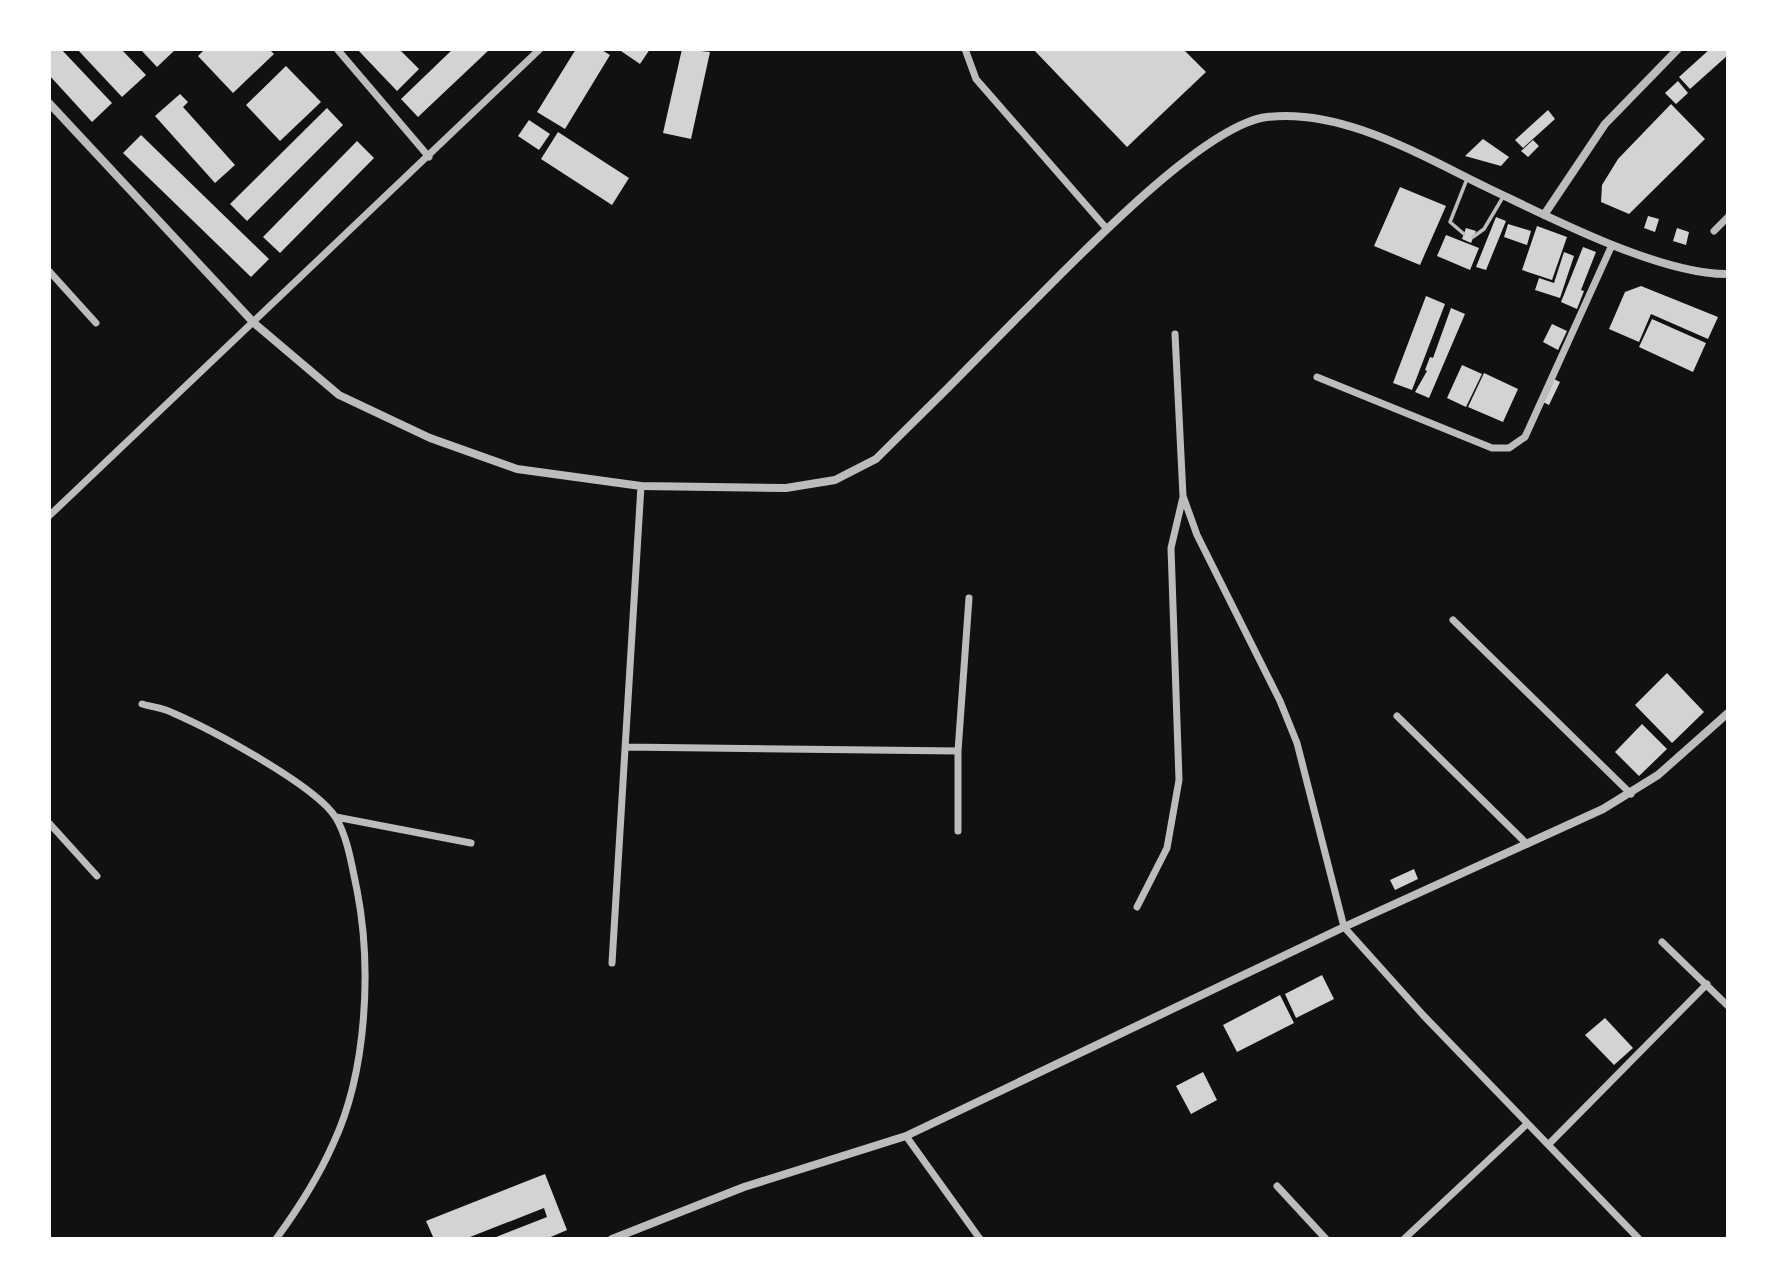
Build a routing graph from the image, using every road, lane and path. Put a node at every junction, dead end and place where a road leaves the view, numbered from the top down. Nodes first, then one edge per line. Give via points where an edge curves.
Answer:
1 (337, 49) edge
2 (540, 49) edge
3 (965, 49) edge
4 (1678, 49) edge
5 (49, 103) edge
6 (429, 158) junction
7 (1468, 178) junction
8 (1504, 195) junction
9 (1544, 215) junction
10 (1728, 217) edge
11 (1107, 229) junction
12 (1714, 231) dead end
13 (1464, 234) dead end
14 (1473, 237) dead end
15 (1612, 245) junction
16 (49, 271) edge
17 (1728, 274) edge
18 (96, 323) dead end
19 (254, 323) junction
20 (1175, 334) dead end
21 (1317, 377) dead end
22 (641, 486) junction
23 (1183, 496) junction
24 (49, 516) edge
25 (969, 598) dead end
26 (1453, 620) dead end
27 (142, 705) dead end
28 (1728, 713) edge
29 (1397, 716) dead end
30 (625, 747) junction
31 (958, 751) junction
32 (1631, 794) junction
33 (336, 817) junction
34 (49, 823) edge
35 (958, 831) dead end
36 (471, 843) dead end
37 (1527, 844) junction
38 (97, 876) dead end
39 (1137, 907) dead end
40 (1344, 927) junction
41 (1662, 942) dead end
42 (612, 963) dead end
43 (1707, 984) junction
44 (1728, 1006) edge
45 (1527, 1124) junction
46 (906, 1136) junction
47 (1549, 1144) junction
48 (1277, 1186) dead end
49 (276, 1239) edge
50 (612, 1239) edge
51 (980, 1239) edge
52 (1326, 1239) edge
53 (1404, 1239) edge
54 (1639, 1239) edge

1 - 6 street
2 - 6 street
3 - 11 street via 976,79
4 - 9 street via 1605,124
5 - 19 street
6 - 19 street
7 - 8 street
7 - 11 street via 1343,125 1303,116 1264,117 1227,131 1200,150
7 - 13 lane via 1450,222
8 - 9 street
8 - 14 lane via 1485,229
9 - 15 street
10 - 12 street
11 - 22 street via 876,459 835,480 786,488
15 - 17 street via 1680,266
15 - 21 street via 1525,437 1509,448 1492,448
16 - 18 street
19 - 22 street via 339,395 430,438 517,469
19 - 24 street
20 - 23 street
22 - 30 street
23 - 39 street via 1171,548 1179,779 1167,848
23 - 40 street via 1297,743
25 - 31 street
26 - 32 street
27 - 33 street via 171,712 289,776
28 - 32 street via 1684,755
29 - 37 street
30 - 31 street
30 - 42 street
31 - 35 street
32 - 37 street
33 - 36 street
33 - 49 street via 351,859 362,916 367,967 359,1042 349,1098 334,1143 303,1202
34 - 38 street
37 - 40 street
40 - 45 street
40 - 46 street
41 - 43 street
43 - 44 street
43 - 47 street
45 - 47 street
45 - 53 street
46 - 50 street via 744,1187
46 - 51 street
47 - 54 street
48 - 52 street

